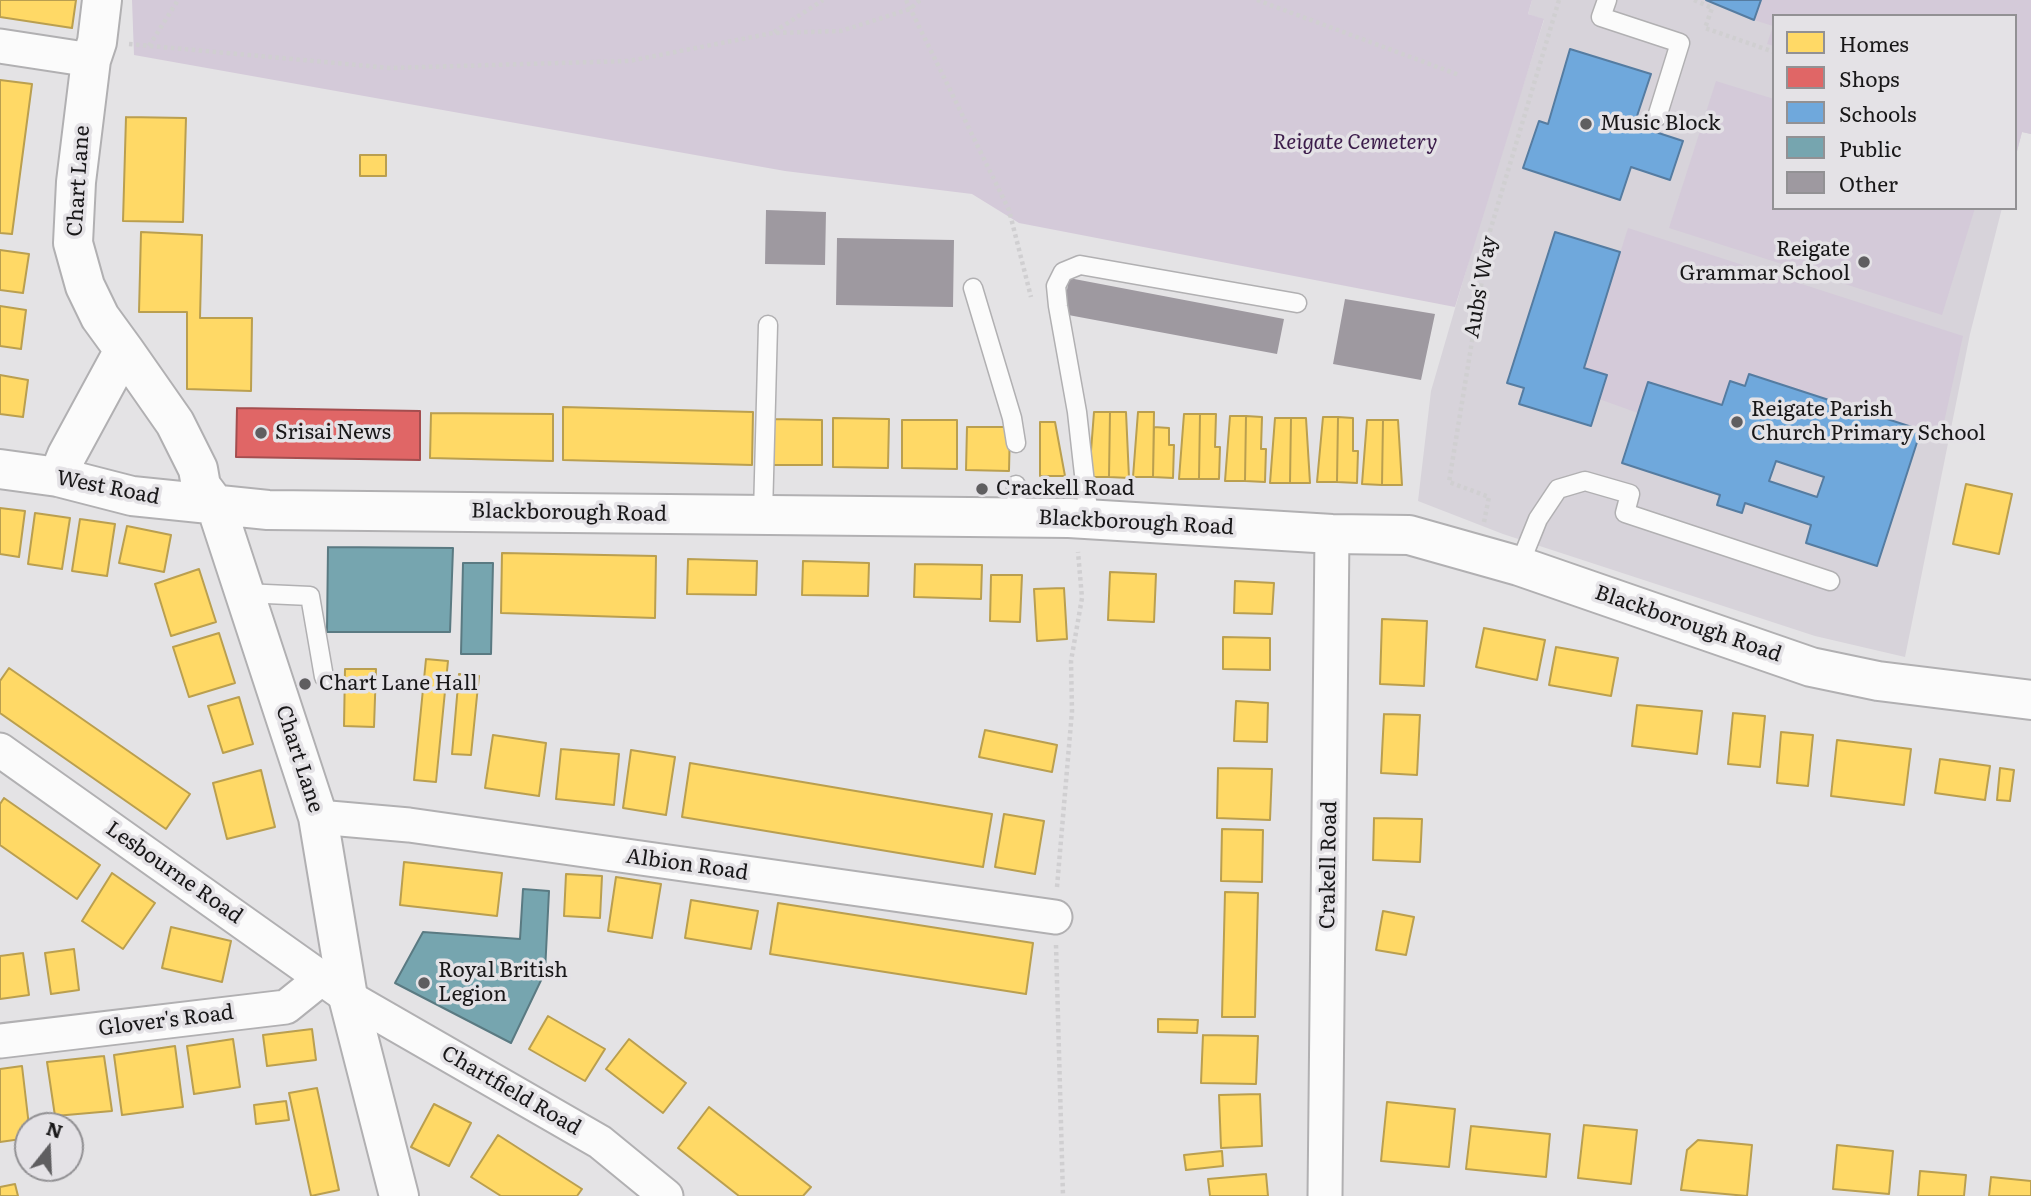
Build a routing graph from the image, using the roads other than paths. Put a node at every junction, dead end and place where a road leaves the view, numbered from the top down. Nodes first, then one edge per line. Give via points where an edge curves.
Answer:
1 (102, 0) edge
2 (1607, 0) edge
3 (0, 46) edge
4 (94, 51) junction
5 (1657, 117) dead end
6 (973, 288) dead end
7 (1297, 303) dead end
8 (768, 325) dead end
9 (124, 350) junction
10 (1016, 443) dead end
11 (0, 469) edge
12 (58, 477) junction
13 (216, 506) junction
14 (763, 514) junction
15 (1079, 518) junction
16 (1332, 534) junction
17 (1519, 566) junction
18 (1830, 581) dead end
19 (244, 593) junction
20 (324, 677) dead end
21 (2031, 700) edge
22 (0, 750) edge
23 (318, 817) junction
24 (1055, 918) road end
25 (335, 988) junction
26 (0, 1041) edge
27 (398, 1196) edge
28 (666, 1196) edge
29 (1325, 1196) edge

1 - 4 main road, Chart Lane
2 - 5 lane via 1601,17 1680,43
3 - 4 street
4 - 9 main road, Chart Lane via 76,182 74,243 85,286
6 - 10 lane
7 - 15 lane via 1080,265 1063,272 1056,286 1077,412
8 - 14 lane
9 - 12 main road
9 - 13 main road, Chart Lane via 175,423 198,469 201,486
11 - 12 main road, West Road
12 - 13 main road, West Road via 132,495
13 - 14 main road, Blackborough Road
13 - 19 main road, Chart Lane
14 - 15 main road, Blackborough Road via 1016,501
15 - 16 main road, Blackborough Road
16 - 17 main road, Blackborough Road via 1409,535
16 - 29 street, Crakell Road
17 - 18 lane via 1538,519 1558,489 1585,481 1630,494 1625,513
17 - 21 main road, Blackborough Road via 1811,667 1878,681
19 - 20 lane via 310,596
19 - 23 main road, Chart Lane
22 - 25 street, Lesbourne Road
23 - 24 street, Albion Road via 409,825
23 - 25 main road, Chart Lane
25 - 26 street, Glover's Road via 286,1007
25 - 27 main road, Chart Lane
25 - 28 street, Chartfield Road via 600,1142

